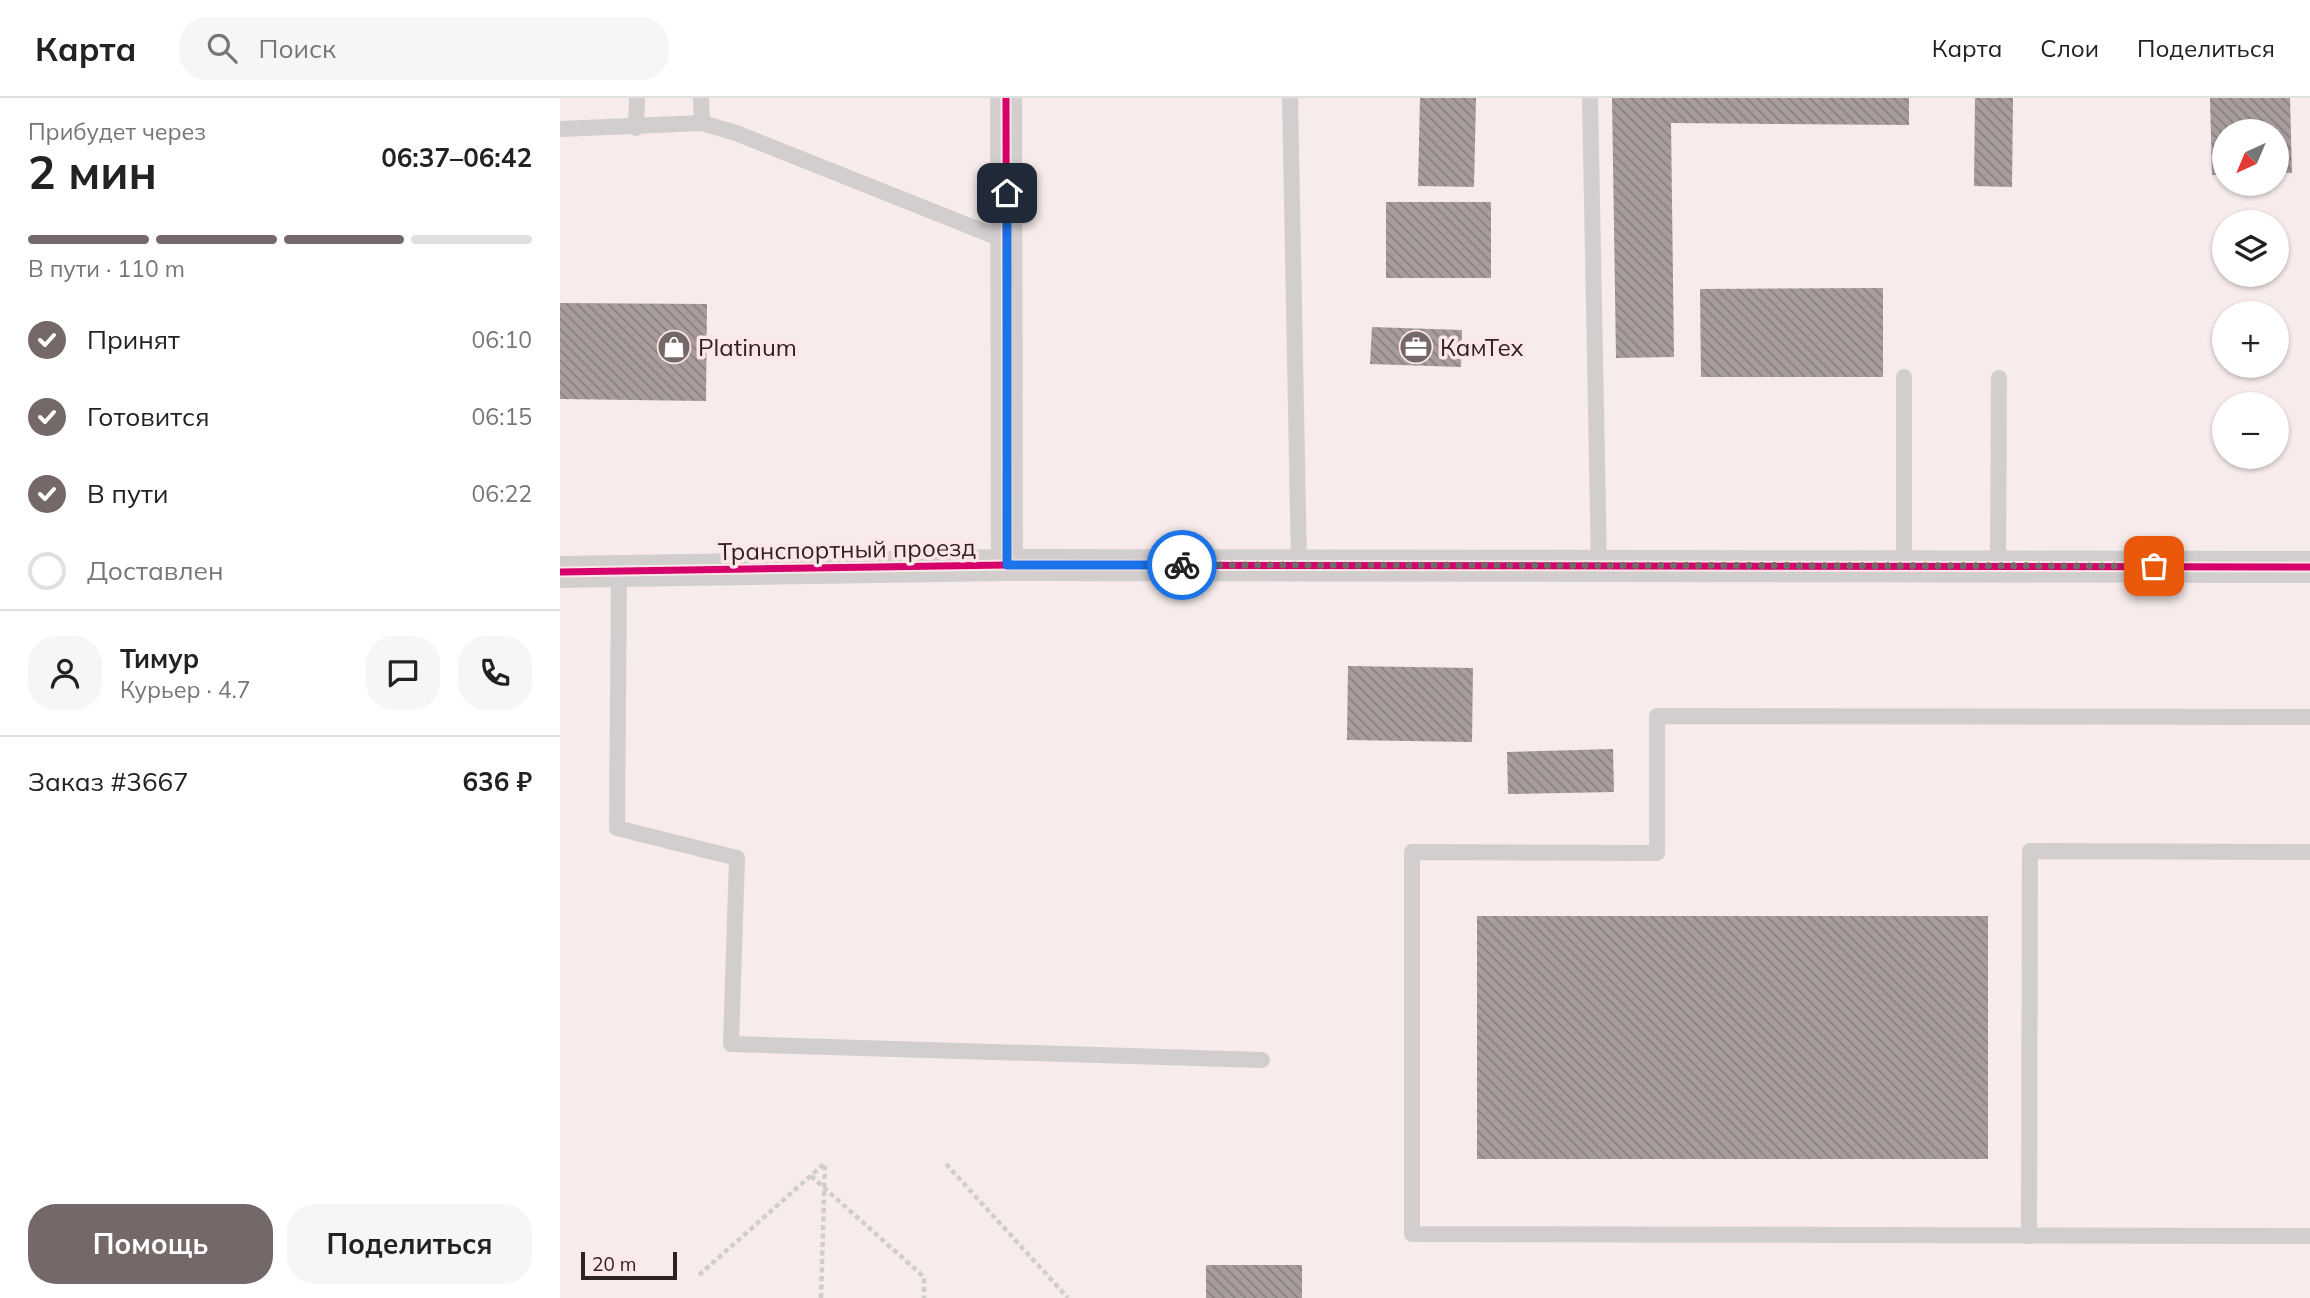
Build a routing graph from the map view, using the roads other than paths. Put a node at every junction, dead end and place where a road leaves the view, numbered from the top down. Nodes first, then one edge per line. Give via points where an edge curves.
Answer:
1 (636, 98) edge
2 (701, 98) edge
3 (1006, 98) edge
4 (1290, 98) edge
5 (1590, 98) edge
6 (702, 123) junction
7 (636, 128) junction
8 (560, 129) edge
9 (1007, 241) junction
10 (1904, 377) dead end
11 (1998, 378) dead end
12 (1007, 565) junction
13 (1299, 565) junction
14 (1599, 566) junction
15 (1904, 566) junction
16 (1998, 566) junction
17 (2310, 567) edge
18 (560, 572) edge
19 (619, 572) junction
20 (2310, 717) edge
21 (2310, 852) edge
22 (1262, 1060) dead end
23 (2029, 1236) junction
24 (2310, 1236) edge

1 - 7 lane
2 - 6 lane
3 - 9 street
4 - 13 lane
5 - 14 lane
6 - 7 lane
6 - 9 lane
7 - 8 lane
9 - 12 street
10 - 15 lane
11 - 16 lane
12 - 13 street, Транспортный проезд
12 - 19 street, Транспортный проезд
13 - 14 street, Транспортный проезд
14 - 15 street, Транспортный проезд
15 - 16 street, Транспортный проезд
16 - 17 street, Транспортный проезд
18 - 19 street, Транспортный проезд
19 - 22 lane via 617,828 737,858 731,1044
20 - 23 lane via 1657,716 1657,853 1412,852 1412,1234
21 - 23 lane via 2030,851
23 - 24 lane

